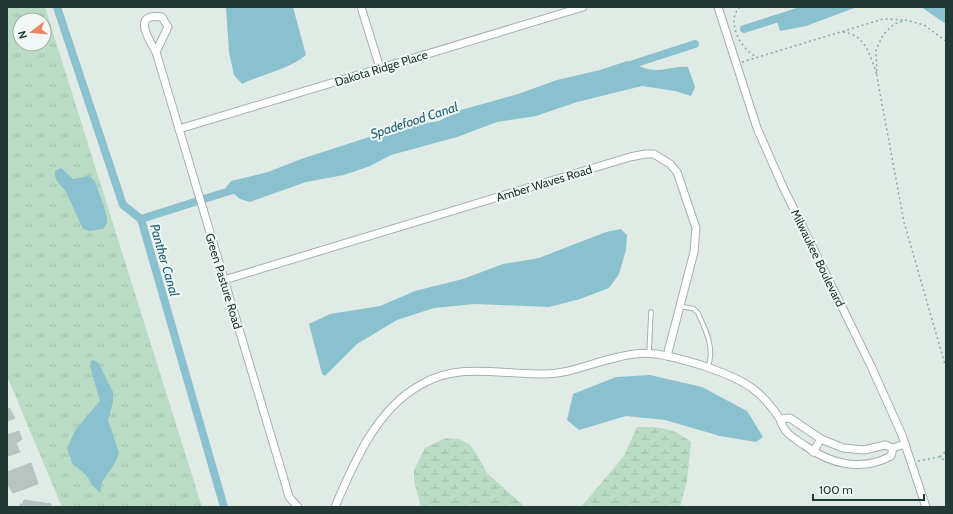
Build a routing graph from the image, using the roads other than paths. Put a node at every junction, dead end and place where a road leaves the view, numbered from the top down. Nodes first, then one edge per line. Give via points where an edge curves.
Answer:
1 (362, 7) edge
2 (583, 7) edge
3 (718, 7) edge
4 (156, 52) junction
5 (380, 68) junction
6 (179, 128) junction
7 (224, 280) junction
8 (680, 306) junction
9 (651, 312) dead end
10 (649, 354) junction
11 (667, 356) junction
12 (708, 368) junction
13 (780, 418) junction
14 (821, 439) junction
15 (905, 444) junction
16 (892, 448) junction
17 (813, 452) junction
18 (298, 507) edge
19 (334, 507) edge
20 (926, 507) edge

1 - 5 street
2 - 5 street, Dakota Ridge Place
3 - 15 street, Milwaukee Boulevard via 757,128 783,187 871,366
4 - 4 street, Green Pasture Road via 168,27 162,17 156,16 144,24 144,31
4 - 6 street, Green Pasture Road
5 - 6 street, Dakota Ridge Place
6 - 7 street, Green Pasture Road
7 - 8 street, Amber Waves Road via 645,154 654,154 677,172 696,228 694,252
7 - 18 street, Green Pasture Road via 289,497
8 - 11 street, Amber Waves Road
8 - 12 lane via 698,312 712,349
9 - 10 lane
10 - 11 street
10 - 19 street via 620,357 558,374 469,370 422,384 397,401 377,426 352,468
11 - 12 street
12 - 13 street via 751,387
13 - 14 street via 790,418
13 - 17 street via 783,429
14 - 16 street via 854,450 885,445
14 - 17 street
15 - 16 street
15 - 20 street, Milwaukee Boulevard
16 - 17 street via 891,456 863,466 838,463

